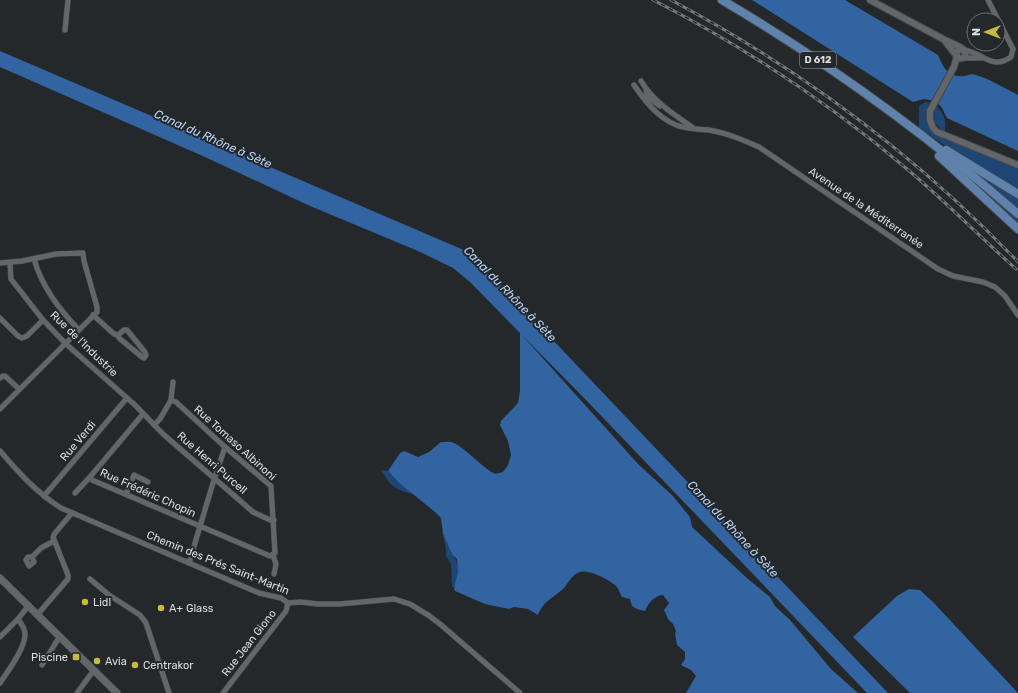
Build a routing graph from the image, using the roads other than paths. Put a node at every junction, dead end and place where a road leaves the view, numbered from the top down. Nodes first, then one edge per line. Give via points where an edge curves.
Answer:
1 (68, 0) edge
2 (722, 0) edge
3 (870, 0) edge
4 (988, 0) edge
5 (65, 30) dead end
6 (944, 39) junction
7 (963, 50) junction
8 (960, 57) junction
9 (985, 58) junction
10 (641, 81) dead end
11 (634, 85) dead end
12 (646, 89) junction
13 (646, 98) junction
14 (666, 110) junction
15 (910, 127) junction
16 (693, 128) junction
17 (1018, 165) edge
18 (1018, 194) edge
19 (1018, 214) edge
20 (1018, 228) edge
21 (34, 259) junction
22 (0, 263) edge
23 (10, 263) junction
24 (93, 315) junction
25 (1018, 315) edge
26 (0, 318) edge
27 (43, 320) junction
28 (79, 330) junction
29 (118, 335) junction
30 (66, 344) junction
31 (0, 378) edge
32 (173, 382) dead end
33 (19, 390) junction
34 (127, 398) junction
35 (171, 400) junction
36 (0, 409) edge
37 (143, 414) junction
38 (154, 425) junction
39 (225, 447) junction
40 (0, 451) edge
41 (90, 477) junction
42 (214, 479) junction
43 (148, 482) dead end
44 (75, 493) dead end
45 (126, 494) junction
46 (44, 496) junction
47 (72, 513) junction
48 (274, 520) junction
49 (200, 527) junction
50 (54, 541) junction
51 (273, 556) junction
52 (32, 557) dead end
53 (189, 563) junction
54 (274, 574) dead end
55 (0, 578) edge
56 (90, 579) dead end
57 (288, 603) junction
58 (29, 605) junction
59 (38, 614) junction
60 (18, 619) junction
61 (60, 636) junction
62 (0, 637) edge
63 (42, 665) dead end
64 (94, 670) junction
65 (0, 683) edge
66 (77, 693) edge
67 (117, 693) edge
68 (169, 693) edge
69 (223, 693) edge
70 (520, 693) edge

1 - 5 street
2 - 15 main road, D 612 via 811,56
3 - 6 street
4 - 9 street via 1013,49 1011,57 1001,63
6 - 7 street
6 - 8 street
7 - 8 street via 958,50
7 - 9 street
8 - 9 street
8 - 17 street via 930,111 933,128 937,132
10 - 12 street, Avenue de la Méditerranée
11 - 13 street, Avenue de la Méditerranée
12 - 13 street, Avenue de la Méditerranée
12 - 14 street, Avenue de la Méditerranée
13 - 14 street, Avenue de la Méditerranée
13 - 16 street, Avenue de la Méditerranée via 660,116 674,125
14 - 16 street, Avenue de la Méditerranée
15 - 18 main road
15 - 19 main road, D 612
15 - 20 main road
16 - 25 street, Avenue de la Méditerranée via 738,138 759,147 938,269 953,276 995,287 1005,296
21 - 23 street
21 - 24 street via 56,254 83,253 97,307 97,312
21 - 28 street via 51,298
22 - 23 street
23 - 27 street, Rue de l'Industrie via 11,278
24 - 28 street
24 - 29 street
26 - 27 street via 20,338 27,336
27 - 30 street, Rue de l'Industrie
28 - 30 street
29 - 29 street via 118,338 144,358 146,352 127,330
30 - 33 street
30 - 34 street, Rue de l'Industrie
31 - 33 street via 5,376
32 - 35 street
33 - 36 street
34 - 37 street, Rue de l'Industrie
34 - 46 street, Rue Verdi
35 - 38 street
35 - 39 street, Rue Tomaso Albinoni
37 - 38 street, Rue Henri Purcell
37 - 41 street
38 - 42 street, Rue Henri Purcell
39 - 42 street
39 - 48 street, Rue Tomaso Albinoni via 271,486
40 - 46 street, Chemin des Prés Saint-Martin
41 - 44 street
41 - 45 street, Rue Frédéric Chopin
42 - 48 street, Rue Henri Purcell via 253,512
42 - 49 street
43 - 45 street via 134,475
45 - 49 street, Rue Frédéric Chopin
46 - 47 street, Chemin des Prés Saint-Martin
47 - 50 street via 55,533
47 - 53 street, Chemin des Prés Saint-Martin
48 - 51 street, Rue Tomaso Albinoni
49 - 51 street
49 - 53 street
50 - 52 street
50 - 59 street via 68,579
51 - 54 street, Rue Tomaso Albinoni via 276,564
53 - 57 street, Chemin des Prés Saint-Martin via 259,593 281,598
55 - 58 main road
56 - 68 street via 140,615 146,623
57 - 69 street, Rue Jean Giono via 286,611
57 - 70 street, Chemin des Prés Saint-Martin via 340,604 394,598 404,601 440,624
58 - 59 main road
58 - 60 street
59 - 61 main road
60 - 62 street
60 - 65 street via 25,634 23,644
61 - 63 street
61 - 64 main road
64 - 66 street
64 - 67 main road

